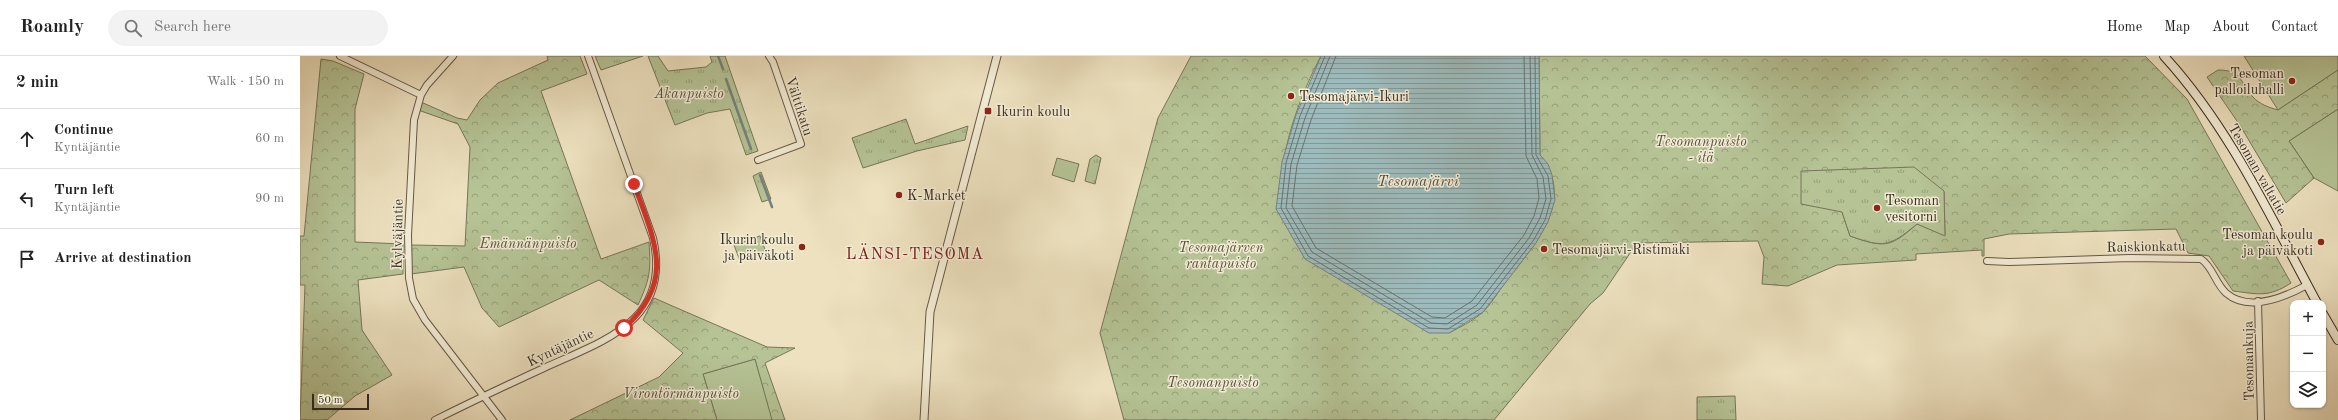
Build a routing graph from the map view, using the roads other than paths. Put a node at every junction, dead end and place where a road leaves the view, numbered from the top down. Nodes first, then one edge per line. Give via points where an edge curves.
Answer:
1 (340, 56) edge
2 (453, 56) edge
3 (588, 56) edge
4 (769, 56) edge
5 (997, 56) edge
6 (2164, 56) edge
7 (422, 95) junction
8 (758, 160) dead end
9 (1987, 261) dead end
10 (2307, 285) junction
11 (2315, 300) edge
12 (2258, 301) junction
13 (2326, 319) edge
14 (2338, 340) edge
15 (484, 397) junction
16 (434, 420) edge
17 (502, 420) edge
18 (924, 420) edge
19 (2261, 420) edge

1 - 7 street
2 - 7 street, Kylväjäntie via 434,76
3 - 15 street, Kyntäjäntie via 653,238 657,256 657,276 652,291 639,313 614,336
4 - 8 street, Välttikatu via 801,144
5 - 18 street via 930,312
6 - 10 main road, Tesoman valtatie via 2198,96 2224,133
7 - 15 street, Kylväjäntie via 415,114 413,136 407,262 411,291 425,320
9 - 12 street, Raiskionkatu via 2201,259 2208,263 2225,293 2236,298
10 - 11 main road, Tesoman valtatie
10 - 12 street, Raiskionkatu via 2281,298
12 - 19 street, Tesomankuja
13 - 14 main road
15 - 16 street, Kyntäjäntie
15 - 17 street, Kylväjäntie

